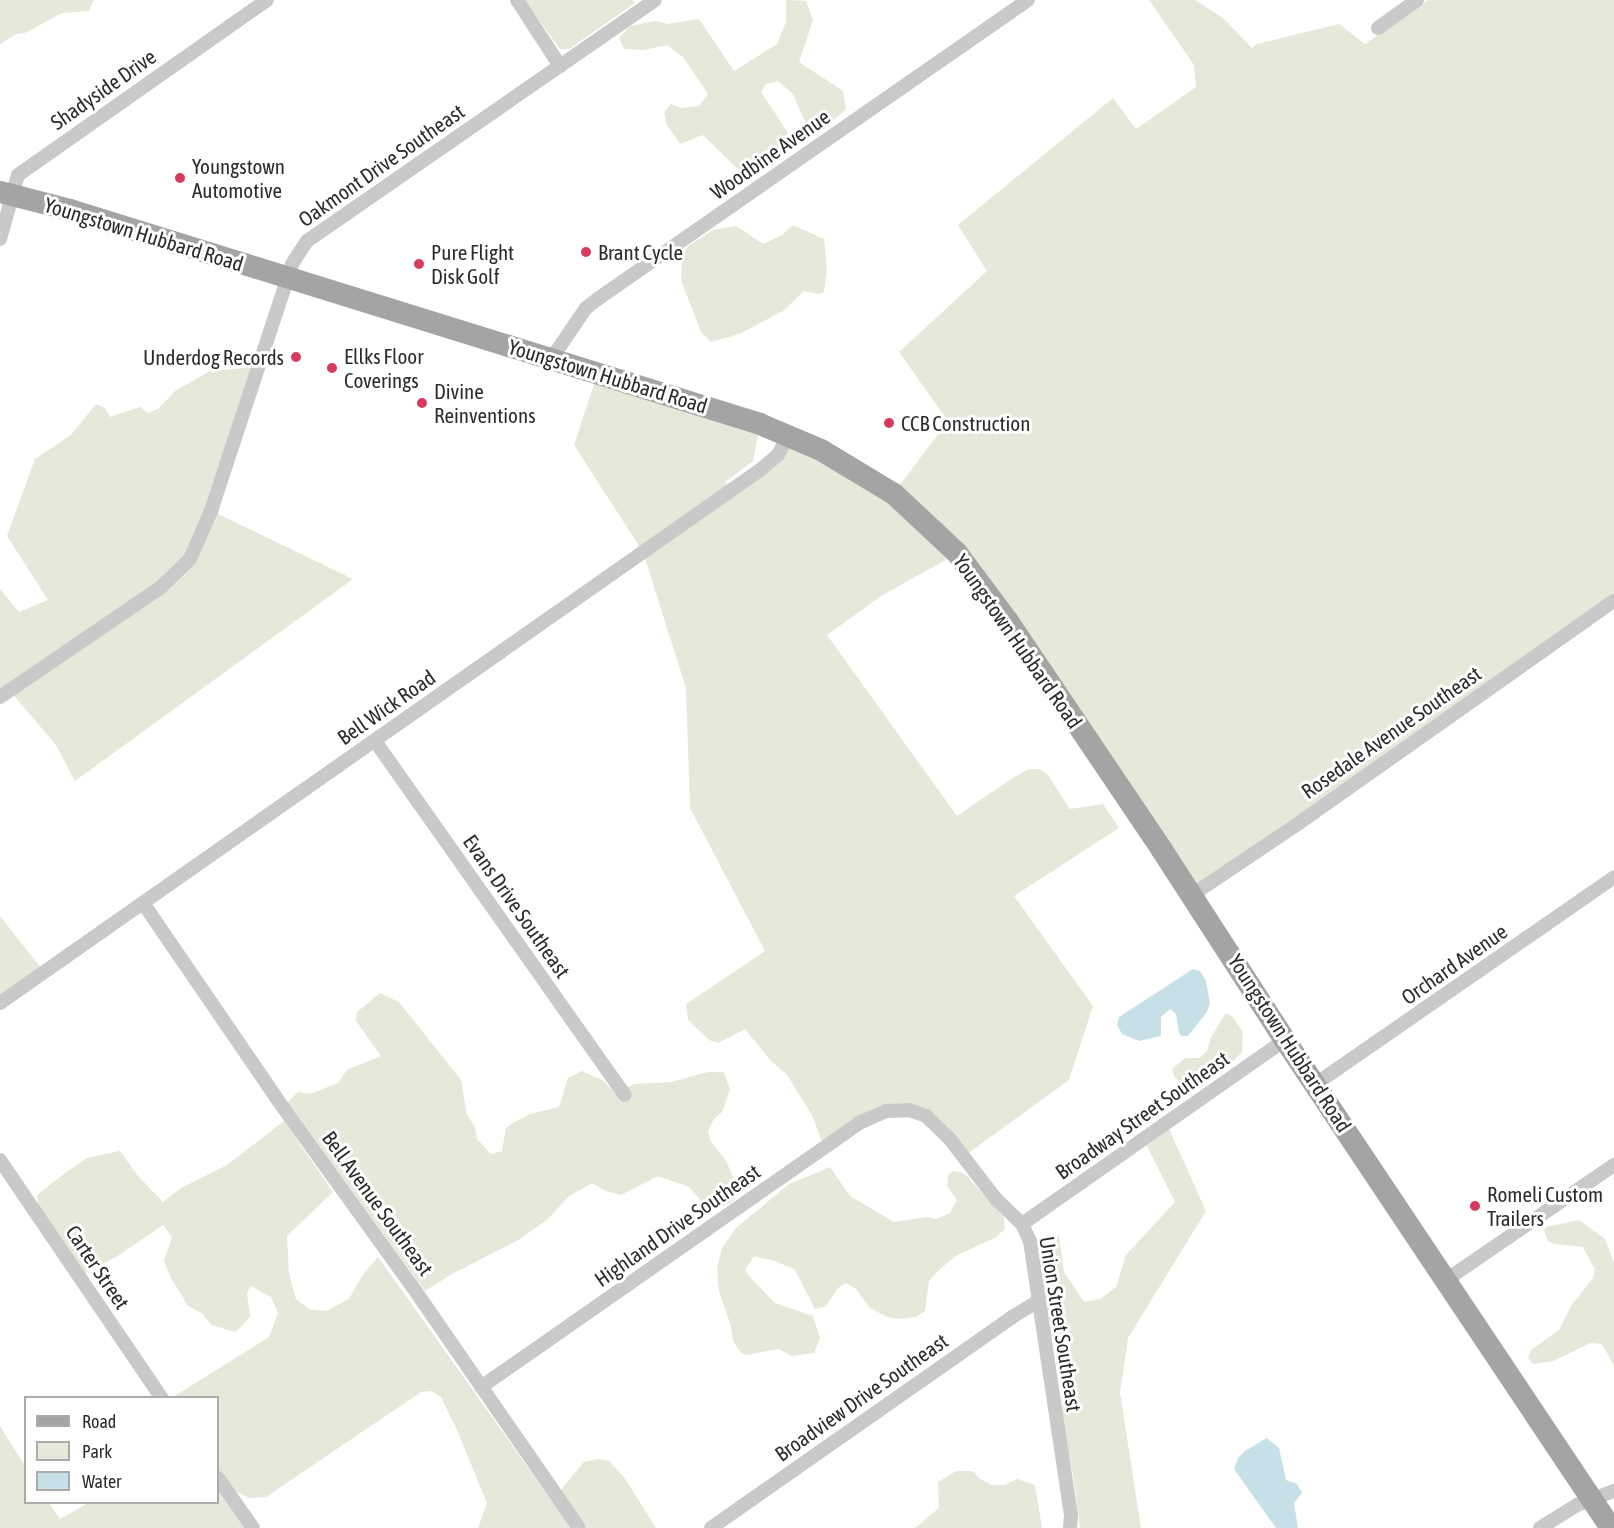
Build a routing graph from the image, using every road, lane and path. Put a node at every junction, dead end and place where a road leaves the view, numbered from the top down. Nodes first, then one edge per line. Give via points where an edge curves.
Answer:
1 (267, 0) edge
2 (517, 0) edge
3 (655, 0) edge
4 (1028, 0) edge
5 (1417, 0) edge
6 (1378, 28) dead end
7 (560, 66) junction
8 (6, 194) edge
9 (0, 239) edge
10 (287, 277) junction
11 (552, 358) junction
12 (788, 436) junction
13 (1614, 602) edge
14 (0, 697) edge
15 (375, 741) junction
16 (1614, 877) edge
17 (1192, 895) junction
18 (143, 903) junction
19 (0, 1003) edge
20 (1286, 1040) junction
21 (1317, 1083) junction
22 (625, 1095) dead end
23 (902, 1109) joint
24 (0, 1161) edge
25 (1614, 1165) edge
26 (1022, 1224) junction
27 (1446, 1280) junction
28 (1037, 1302) junction
29 (481, 1387) junction
30 (161, 1396) edge
31 (219, 1479) edge
32 (1614, 1491) edge
33 (1592, 1501) junction
34 (253, 1528) edge
35 (579, 1528) edge
36 (711, 1528) edge
37 (1070, 1528) edge
38 (1540, 1528) edge
39 (1611, 1528) edge

1 - 8 street, Shadyside Drive via 18,175
2 - 7 street
3 - 7 street, Oakmont Drive Southeast
4 - 11 street, Woodbine Avenue via 599,298 586,308
5 - 6 street
7 - 10 street, Oakmont Drive Southeast via 307,241
8 - 9 street, Shadyside Drive
8 - 10 main road, Youngstown Hubbard Road
10 - 11 main road, Youngstown Hubbard Road
10 - 14 street, Oakmont Drive Southeast via 211,511 190,559 161,587
11 - 12 main road, Youngstown Hubbard Road
12 - 15 street, Bell Wick Road via 760,470
12 - 17 main road, Youngstown Hubbard Road via 821,450 887,489 928,522 957,553 1007,620
13 - 17 street, Rosedale Avenue Southeast
15 - 18 street, Bell Wick Road
15 - 22 street, Evans Drive Southeast
16 - 21 street, Orchard Avenue
17 - 20 main road, Youngstown Hubbard Road
18 - 19 street, Bell Wick Road
18 - 29 street, Bell Avenue Southeast
20 - 21 main road, Youngstown Hubbard Road
20 - 26 street, Broadway Street Southeast
21 - 27 main road, Youngstown Hubbard Road
23 - 26 street, Union Street Southeast via 917,1112 937,1125 996,1199
23 - 29 street, Highland Drive Southeast via 859,1123
24 - 30 street, Carter Street
25 - 27 street
26 - 28 street, Union Street Southeast via 1030,1241
27 - 33 main road, Youngstown Hubbard Road
28 - 36 street, Broadview Drive Southeast
28 - 37 street, Union Street Southeast
29 - 35 street, Bell Avenue Southeast
31 - 34 street
32 - 33 street
33 - 38 street via 1576,1505
33 - 39 main road, Youngstown Hubbard Road

